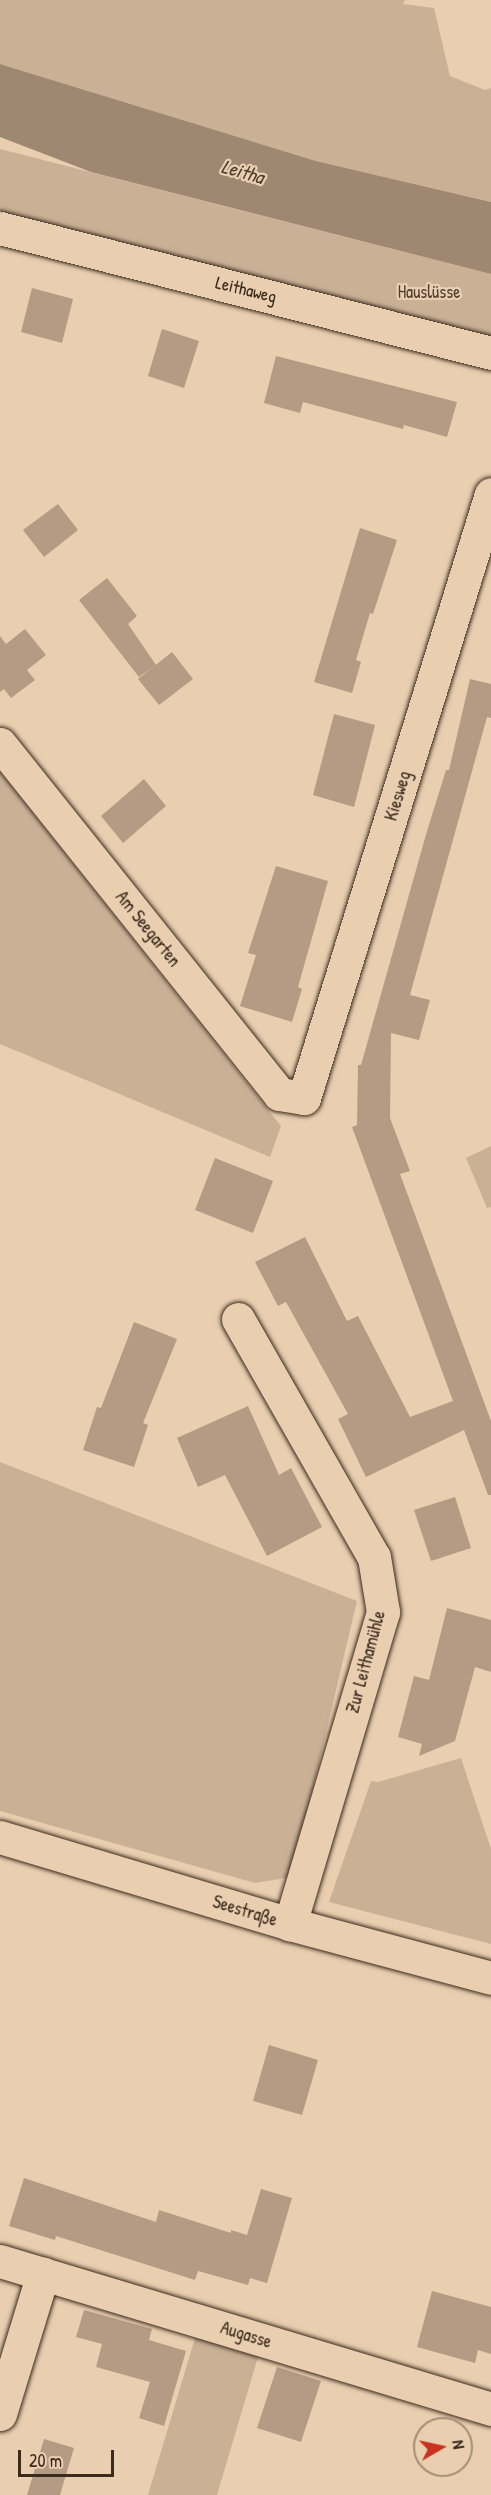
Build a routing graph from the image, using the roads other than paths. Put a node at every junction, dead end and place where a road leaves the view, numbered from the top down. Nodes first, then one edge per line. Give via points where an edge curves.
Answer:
1 (0, 228) edge
2 (491, 353) edge
3 (491, 494) edge
4 (0, 744) edge
5 (304, 1098) joint
6 (238, 1319) dead end
7 (0, 1837) edge
8 (290, 1924) junction
9 (491, 1978) edge
10 (0, 2261) edge
11 (43, 2273) junction
12 (491, 2409) edge
13 (0, 2414) edge

1 - 2 street, Leithaweg
3 - 5 street, Kiesweg
4 - 5 street, Am Seegarten via 279,1094
6 - 8 street, Zur Leithamühle via 374,1557 384,1612
7 - 8 street, Seestraße
8 - 9 street, Seestraße
10 - 11 street, Augasse
11 - 12 street, Augasse
11 - 13 street

